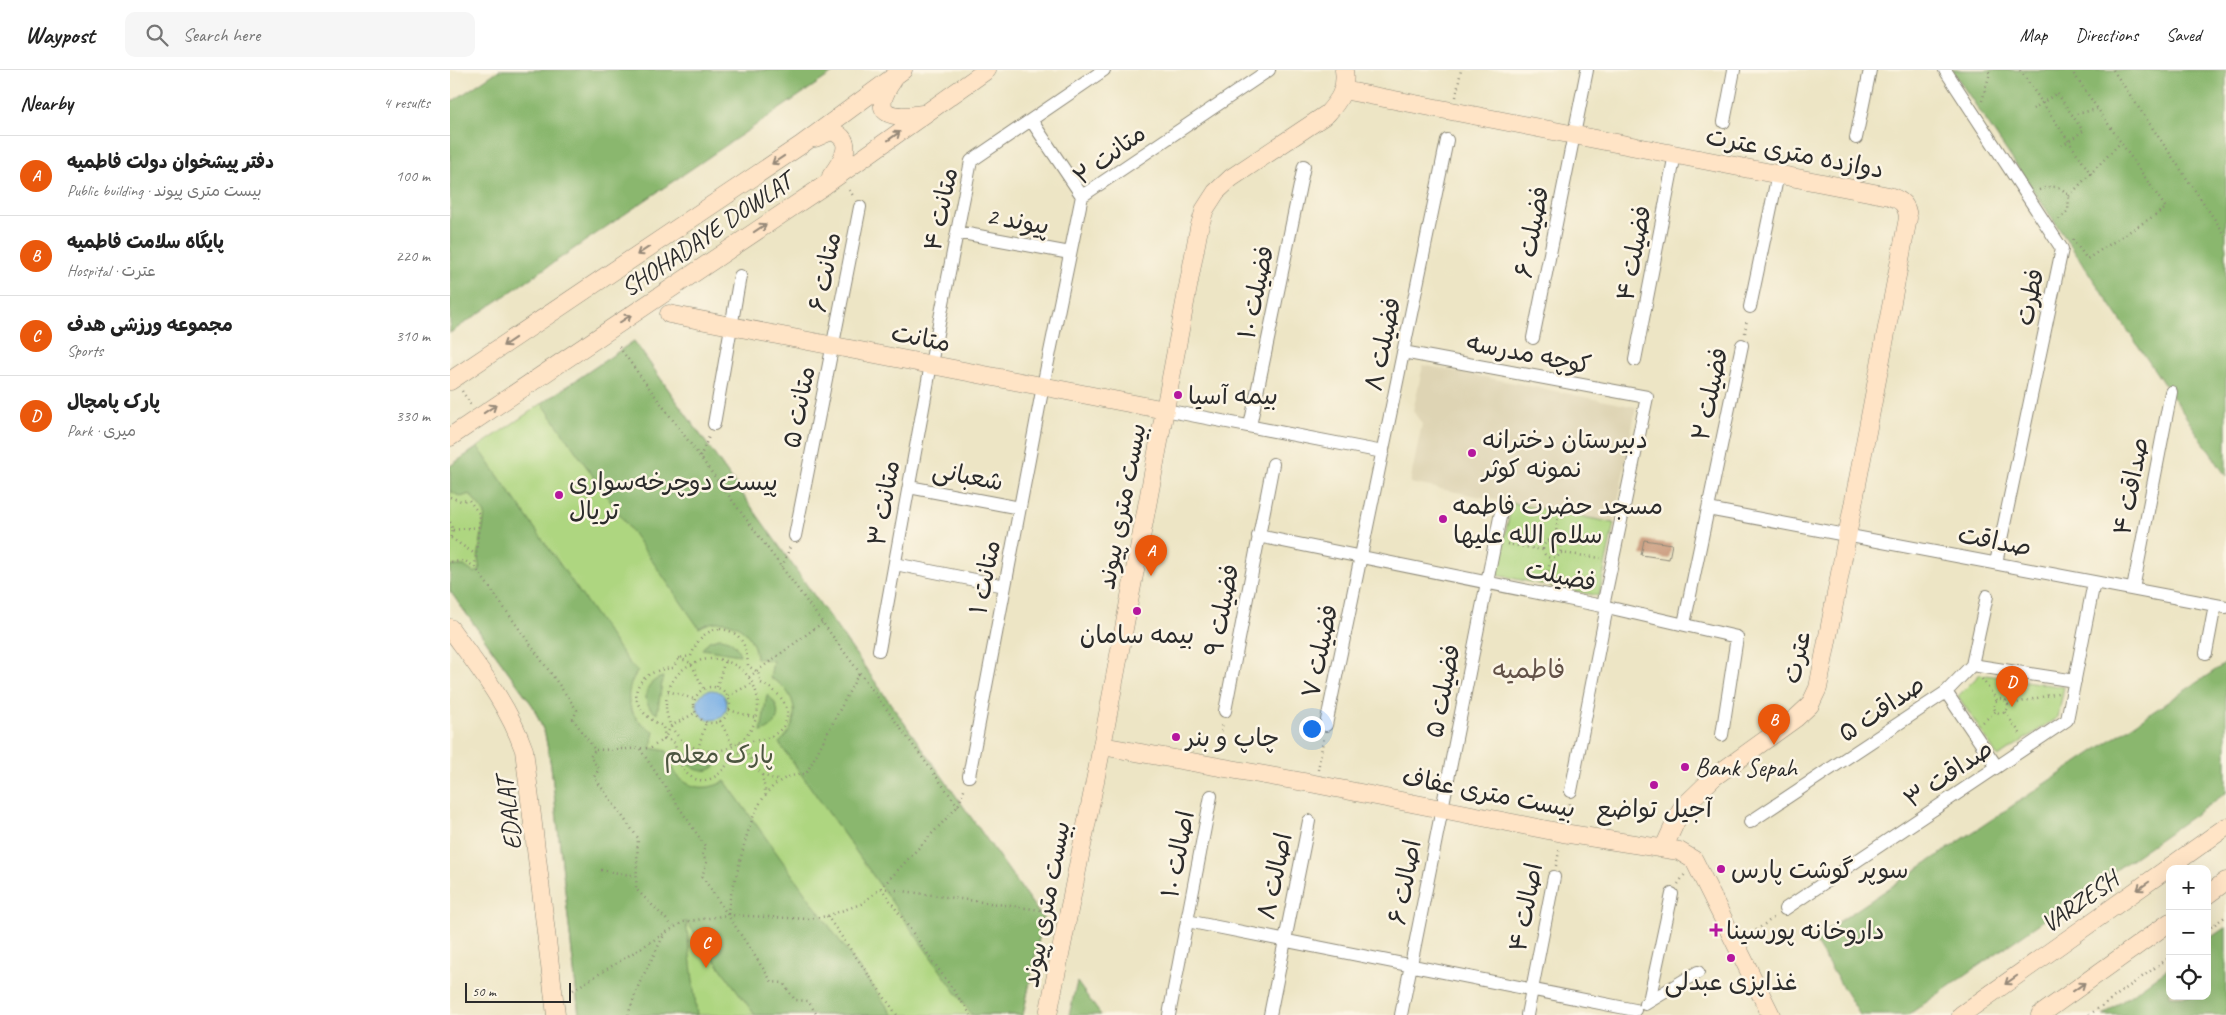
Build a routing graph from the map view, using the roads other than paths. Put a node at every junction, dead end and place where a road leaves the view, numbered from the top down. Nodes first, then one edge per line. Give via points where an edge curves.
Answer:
1 (987, 70) edge
2 (1104, 70) edge
3 (1269, 70) edge
4 (1344, 70) edge
5 (1587, 70) edge
6 (1734, 70) edge
7 (1870, 70) edge
8 (1945, 70) edge
9 (900, 72) edge
10 (1344, 90) junction
11 (924, 114) junction
12 (1031, 120) junction
13 (1724, 122) dead end
14 (1573, 134) junction
15 (1856, 138) dead end
16 (1447, 140) dead end
17 (801, 144) junction
18 (1675, 154) junction
19 (1304, 166) dead end
20 (1778, 174) junction
21 (825, 185) junction
22 (1082, 196) junction
23 (860, 207) dead end
24 (957, 232) junction
25 (1070, 253) junction
26 (740, 276) dead end
27 (1750, 307) road end
28 (669, 314) dead end
29 (731, 326) junction
30 (1533, 338) road end
31 (1742, 344) road end
32 (833, 345) junction
33 (1404, 352) junction
34 (1635, 360) dead end
35 (931, 364) junction
36 (450, 381) edge
37 (1043, 386) junction
38 (2171, 392) dead end
39 (1164, 410) junction
40 (714, 424) road end
41 (1250, 426) junction
42 (450, 437) edge
43 (1383, 452) junction
44 (1273, 464) dead end
45 (909, 487) junction
46 (1502, 507) dead end
47 (1020, 508) junction
48 (1708, 509) junction
49 (1847, 534) junction
50 (795, 536) road end
51 (1258, 536) junction
52 (1361, 557) junction
53 (1996, 563) junction
54 (895, 564) junction
55 (1486, 582) junction
56 (2094, 582) junction
57 (1005, 586) junction
58 (2134, 589) junction
59 (1988, 596) dead end
60 (2221, 606) edge
61 (1605, 607) junction
62 (1684, 624) junction
63 (450, 628) edge
64 (879, 650) dead end
65 (2206, 653) dead end
66 (1972, 666) junction
67 (2074, 685) junction
68 (1946, 692) junction
69 (1225, 711) road end
70 (1326, 725) road end
71 (1722, 734) dead end
72 (1102, 746) junction
73 (1997, 767) junction
74 (969, 776) road end
75 (1571, 792) road end
76 (1211, 796) dead end
77 (1441, 809) junction
78 (1309, 821) dead end
79 (1750, 822) dead end
80 (2226, 827) edge
81 (1664, 848) junction
82 (1554, 877) road end
83 (2226, 881) edge
84 (2211, 892) edge
85 (1672, 894) dead end
86 (1785, 909) road end
87 (1187, 921) junction
88 (2166, 925) edge
89 (1284, 940) junction
90 (1411, 964) junction
91 (1698, 972) dead end
92 (1532, 989) junction
93 (1649, 1001) junction
94 (1634, 1013) edge
95 (556, 1015) edge
96 (1048, 1015) edge
97 (1169, 1015) edge
98 (1270, 1015) edge
99 (1401, 1015) edge
100 (1527, 1015) edge
101 (1772, 1015) edge
102 (1961, 1015) edge
103 (2040, 1015) edge

1 - 11 street, SHOHADAYE DOWLAT
2 - 12 street, متانت ۴
3 - 22 street, متانت ۲
4 - 10 street
5 - 14 street, فضیلت ۶
6 - 13 street
7 - 15 street
8 - 53 street, فطرت via 2062,249
9 - 11 street via 884,92 885,111 902,117
9 - 17 street, SHOHADAYE DOWLAT
10 - 14 street, دوازده متری عترت
10 - 39 street, بیست متری پیوند via 1327,114 1231,178 1205,209
21 -> 11 street, SHOHADAYE DOWLAT
12 - 22 street
12 - 24 street, متانت ۴ via 971,161
14 - 18 street, دوازده متری عترت
14 - 30 street, فضیلت ۶
16 - 33 street, فضیلت ۸
17 - 21 street via 830,131 843,140 846,148 842,160
17 -> 36 street, SHOHADAYE DOWLAT
18 - 20 street, دوازده متری عترت
18 - 34 street, فضیلت ۴
19 - 41 street, فضیلت ۱۰
20 - 27 street
20 - 49 street, دوازده متری عترت via 1890,196 1904,203 1908,209
42 -> 21 street, SHOHADAYE DOWLAT
22 - 25 street, متانت ۲
23 - 32 street, متانت ۶
24 - 25 street, پیوند 2
24 - 35 street, متانت ۴
25 - 37 street, متانت ۲
26 - 29 street
28 - 29 street, متانت
29 - 32 street, متانت
29 - 40 street
31 - 48 street, فضیلت ۲
32 - 35 street, متانت
32 - 50 street, متانت ۵
33 - 43 street, فضیلت ۸
33 - 61 street, کوچه مدرسه via 1647,397
35 - 37 street, متانت
35 - 45 street, متانت ۳
37 - 39 street, متانت
37 - 47 street, متانت ۱
38 - 58 street, صداقت ۴
39 - 41 street
39 - 72 street, بیست متری پیوند
41 - 43 street
43 - 52 street, فضیلت ۸
44 - 51 street, فضیلت ۹
45 - 47 street, شعبانی
45 - 54 street, متانت ۳
46 - 55 street, فضیلت ۵
47 - 57 street, متانت ۱
48 - 49 street
48 - 62 street, فضیلت ۲
49 - 53 street, صداقت
49 - 81 street, عترت via 1818,688 1810,705 1714,776 1682,808
51 - 52 street, فضیلت
51 - 69 street, فضیلت ۹
52 - 55 street, فضیلت
52 - 70 street, فضیلت ۷
53 - 56 street, صداقت
54 - 57 street
54 - 64 street, متانت ۳
55 - 61 street, فضیلت
55 - 77 street, فضیلت ۵
56 - 58 street, صداقت
56 - 67 street, صداقت ۳
57 - 74 street, متانت ۱
58 - 60 street, صداقت
59 - 66 street
60 - 65 street
61 - 62 street, فضیلت
61 - 75 street
62 - 71 street, فضیلت via 1737,637
63 - 95 street, EDALAT via 504,703 524,750
66 - 67 street via 2037,675
66 - 68 street, صداقت ۵
67 - 73 street, صداقت ۳ via 2067,720
68 - 73 street
68 - 79 street, صداقت ۵
72 - 77 street, بیست متری عفاف
72 - 96 street, بیست متری پیوند
73 - 86 street, صداقت ۳
76 - 87 street, اصالت ۱۰
77 - 81 street, بیست متری عفاف via 1563,833
77 - 90 street, اصالت ۶
78 - 89 street, اصالت ۸
80 -> 102 street, VARZESH
81 - 101 street, بیست متری عفاف via 1679,851 1694,860
82 - 92 street, اصالت ۴
83 - 84 street
85 - 93 street
87 - 89 street
87 - 97 street, اصالت ۱۰
103 -> 88 street
89 - 90 street
89 - 98 street, اصالت ۸
90 - 92 street
90 - 99 street, اصالت ۶
91 - 93 street
92 - 94 street
92 - 100 street, اصالت ۴
93 - 94 street

